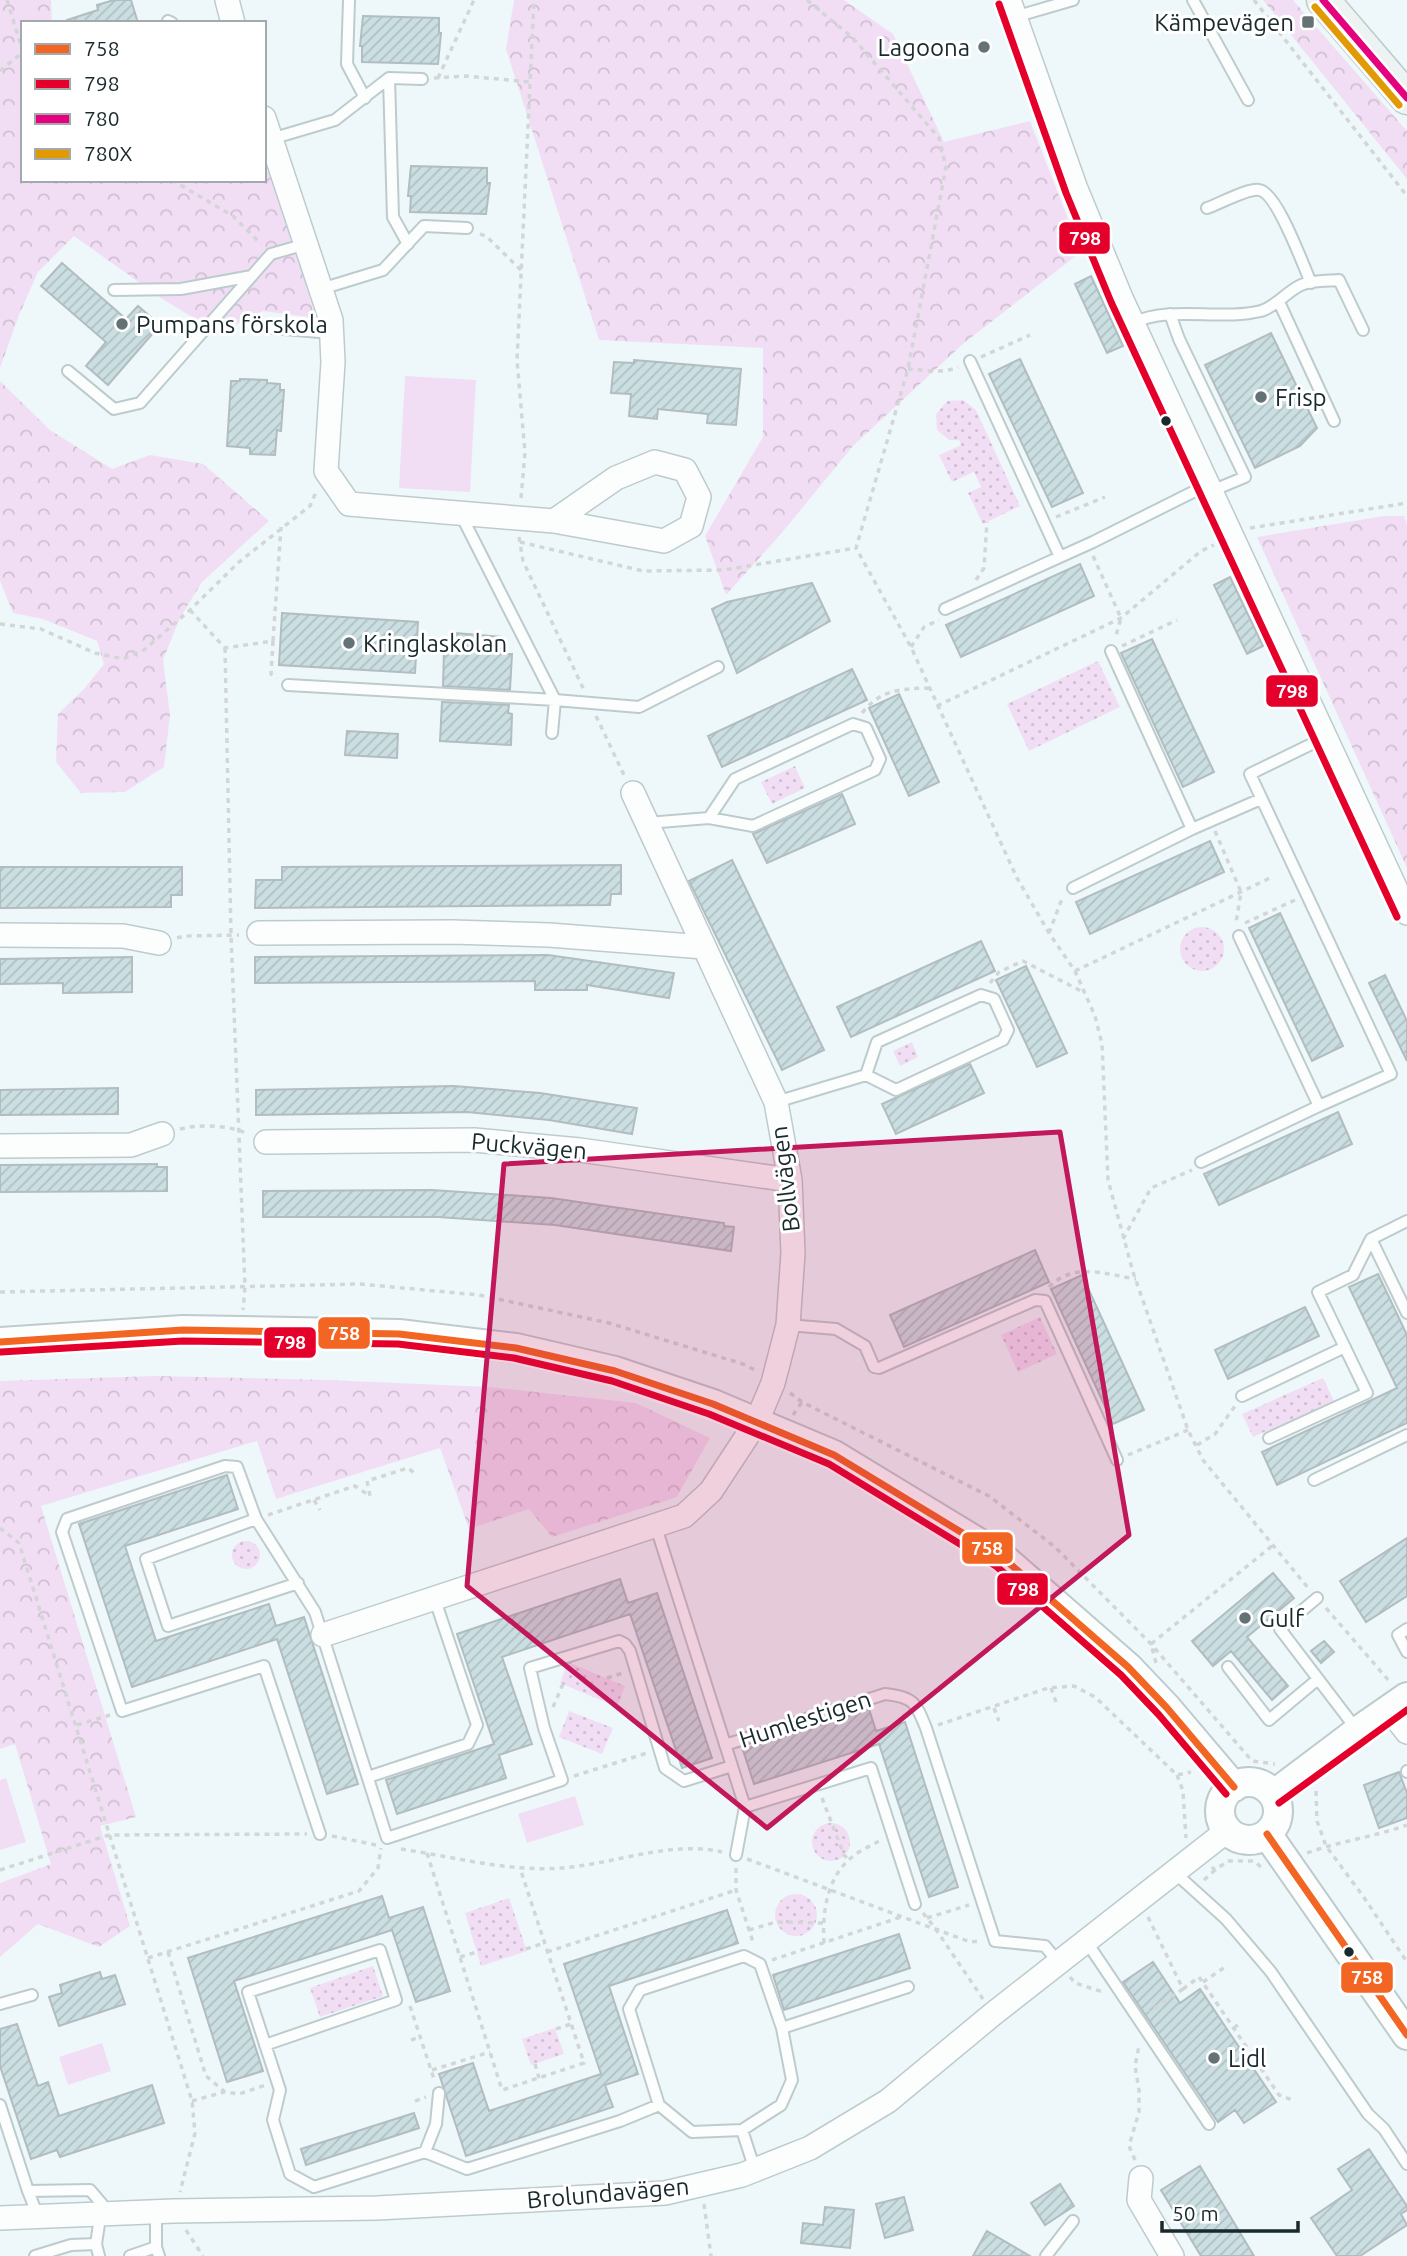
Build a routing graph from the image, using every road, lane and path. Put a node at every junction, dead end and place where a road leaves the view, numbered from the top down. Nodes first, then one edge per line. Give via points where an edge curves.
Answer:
1 (8, 0) edge
2 (227, 0) edge
3 (349, 0) edge
4 (474, 0) edge
5 (534, 0) edge
6 (807, 0) edge
7 (1073, 0) edge
8 (1193, 0) edge
9 (1254, 0) edge
10 (1323, 0) edge
11 (1012, 8) edge
12 (232, 21) edge
13 (21, 45) edge
14 (21, 54) edge
15 (0, 71) edge
16 (389, 78) junction
17 (438, 78) junction
18 (422, 79) joint
19 (530, 82) junction
20 (365, 98) junction
21 (1407, 98) edge
22 (1248, 100) dead end
23 (267, 129) edge
24 (175, 182) edge
25 (1407, 196) edge
26 (1208, 208) dead end
27 (467, 228) joint
28 (306, 244) junction
29 (408, 244) junction
30 (271, 254) junction
31 (523, 272) junction
32 (252, 276) junction
33 (1311, 283) junction
34 (321, 289) junction
35 (114, 290) dead end
36 (1279, 302) junction
37 (1170, 314) junction
38 (1133, 323) junction
39 (261, 327) dead end
40 (1363, 330) dead end
41 (331, 333) junction
42 (1030, 335) dead end
43 (970, 361) junction
44 (908, 369) junction
45 (68, 371) dead end
46 (1334, 421) dead end
47 (326, 471) junction
48 (1211, 488) junction
49 (1105, 497) dead end
50 (1407, 503) edge
51 (460, 513) junction
52 (520, 518) junction
53 (554, 521) junction
54 (987, 522) dead end
55 (1045, 522) junction
56 (1259, 526) dead end
57 (281, 527) junction
58 (519, 542) junction
59 (1088, 545) junction
60 (1214, 545) dead end
61 (856, 548) junction
62 (1060, 556) junction
63 (961, 602) junction
64 (945, 609) joint
65 (190, 610) junction
66 (1121, 618) junction
67 (1177, 620) dead end
68 (0, 624) edge
69 (273, 641) junction
70 (911, 647) junction
71 (225, 648) junction
72 (1111, 651) junction
73 (718, 667) dead end
74 (288, 685) joint
75 (929, 688) junction
76 (555, 699) junction
77 (589, 702) junction
78 (937, 706) junction
79 (853, 724) junction
80 (552, 733) dead end
81 (1326, 737) junction
82 (633, 793) joint
83 (1261, 799) junction
84 (709, 818) junction
85 (1211, 822) junction
86 (647, 823) junction
87 (1192, 829) junction
88 (1270, 878) dead end
89 (1073, 888) joint
90 (1241, 892) junction
91 (1306, 895) junction
92 (1407, 913) edge
93 (259, 933) joint
94 (1049, 933) junction
95 (0, 935) edge
96 (231, 935) junction
97 (1239, 936) dead end
98 (159, 943) joint
99 (704, 947) junction
100 (1075, 971) junction
101 (1085, 993) junction
102 (981, 995) junction
103 (866, 1075) junction
104 (776, 1102) junction
105 (1319, 1105) junction
106 (238, 1129) junction
107 (162, 1134) joint
108 (265, 1142) joint
109 (0, 1146) edge
110 (1201, 1162) joint
111 (790, 1180) junction
112 (1407, 1221) edge
113 (1123, 1239) junction
114 (1371, 1239) junction
115 (1136, 1279) junction
116 (245, 1287) junction
117 (0, 1292) edge
118 (1035, 1300) junction
119 (1407, 1313) edge
120 (788, 1325) junction
121 (241, 1330) junction
122 (0, 1342) edge
123 (1345, 1347) junction
124 (774, 1381) junction
125 (1242, 1396) joint
126 (757, 1421) junction
127 (1188, 1430) junction
128 (1407, 1435) edge
129 (1269, 1438) dead end
130 (1196, 1446) junction
131 (1117, 1460) joint
132 (417, 1475) dead end
133 (1314, 1480) dead end
134 (314, 1500) junction
135 (320, 1510) dead end
136 (256, 1519) junction
137 (656, 1527) junction
138 (0, 1528) edge
139 (1272, 1546) junction
140 (298, 1583) junction
141 (1317, 1598) junction
142 (435, 1600) junction
143 (1407, 1629) edge
144 (323, 1635) junction
145 (1151, 1644) junction
146 (1407, 1652) edge
147 (1228, 1667) dead end
148 (1318, 1679) junction
149 (1051, 1688) junction
150 (1056, 1702) dead end
151 (1400, 1702) edge
152 (994, 1707) junction
153 (122, 1711) junction
154 (999, 1721) dead end
155 (76, 1725) junction
156 (926, 1728) junction
157 (1358, 1731) junction
158 (1407, 1731) edge
159 (1230, 1736) junction
160 (725, 1745) junction
161 (659, 1749) junction
162 (1210, 1758) junction
163 (732, 1766) junction
164 (1302, 1773) junction
165 (368, 1777) junction
166 (562, 1780) junction
167 (818, 1784) junction
168 (1234, 1787) junction
169 (1273, 1795) junction
170 (745, 1807) junction
171 (1228, 1830) junction
172 (320, 1834) junction
173 (892, 1834) junction
174 (1267, 1834) junction
175 (108, 1835) junction
176 (393, 1847) dead end
177 (427, 1853) junction
178 (736, 1856) junction
179 (849, 1860) junction
180 (520, 1868) junction
181 (0, 1870) edge
182 (1174, 1872) junction
183 (830, 1889) junction
184 (736, 1890) junction
185 (982, 1901) junction
186 (915, 1904) joint
187 (903, 1916) junction
188 (927, 1918) junction
189 (823, 1923) junction
190 (935, 1928) junction
191 (749, 1931) junction
192 (995, 1941) junction
193 (1086, 1941) junction
194 (824, 1942) junction
195 (544, 1943) junction
196 (526, 1948) dead end
197 (168, 1952) junction
198 (477, 1952) dead end
199 (547, 1952) junction
200 (460, 1957) junction
201 (148, 1958) junction
202 (1058, 1962) junction
203 (1407, 1962) edge
204 (760, 1964) junction
205 (1228, 1965) dead end
206 (1203, 1982) junction
207 (908, 1987) dead end
208 (1183, 1989) dead end
209 (394, 1994) junction
210 (32, 1995) dead end
211 (1126, 1999) junction
212 (0, 2004) edge
213 (993, 2014) junction
214 (1240, 2023) dead end
215 (571, 2024) junction
216 (782, 2028) junction
217 (1234, 2028) junction
218 (556, 2029) dead end
219 (1407, 2035) edge
220 (420, 2037) junction
221 (411, 2040) dead end
222 (265, 2045) junction
223 (490, 2052) junction
224 (1264, 2058) dead end
225 (1257, 2063) junction
226 (535, 2064) dead end
227 (432, 2070) junction
228 (540, 2078) junction
229 (277, 2081) junction
230 (225, 2092) junction
231 (439, 2093) joint
232 (1292, 2100) dead end
233 (192, 2101) junction
234 (0, 2105) edge
235 (659, 2105) junction
236 (1209, 2124) dead end
237 (742, 2130) junction
238 (425, 2152) junction
239 (1407, 2164) edge
240 (755, 2170) junction
241 (1141, 2178) dead end
242 (702, 2184) junction
243 (314, 2187) junction
244 (28, 2191) junction
245 (314, 2210) junction
246 (165, 2212) junction
247 (101, 2213) junction
248 (38, 2216) junction
249 (0, 2218) edge
250 (1073, 2221) dead end
251 (96, 2244) junction
252 (157, 2252) edge
253 (35, 2256) edge
254 (99, 2256) edge
255 (130, 2256) edge
256 (203, 2256) edge
257 (711, 2256) edge
258 (1046, 2256) edge
259 (1172, 2256) edge

1 - 13 path
2 - 12 street
3 - 20 lane via 347,64
4 - 17 path
5 - 19 path
6 - 44 path via 853,38 939,138 946,167
7 - 11 lane
8 - 22 lane
9 - 25 path
10 - 21 main road
11 - 38 street via 1076,189
14 - 15 path
16 - 18 lane
16 - 20 lane
16 - 29 lane via 393,217
17 - 18 path
17 - 19 path
19 - 31 path
20 - 23 lane via 335,120
23 - 28 street
24 - 30 path via 233,216
26 - 33 lane via 1258,189 1269,194
27 - 29 lane via 424,226
27 - 31 path via 486,236
28 - 30 lane
28 - 34 street
29 - 34 lane via 383,270
30 - 32 lane
31 - 52 path via 517,360 525,453
32 - 35 lane via 181,289
32 - 45 lane via 139,403 114,409
33 - 36 lane via 1302,284
33 - 40 lane via 1339,280
34 - 41 street
36 - 37 lane via 1263,310 1227,316
36 - 46 lane
37 - 38 lane
37 - 48 lane via 1245,477
38 - 48 street
39 - 41 lane
41 - 47 street
42 - 43 path
43 - 44 path via 953,370
43 - 55 lane
44 - 61 path
47 - 51 street via 349,504
47 - 57 path via 310,506
48 - 59 lane via 1201,488
48 - 81 street
49 - 55 path
50 - 56 path
51 - 52 street
51 - 76 lane
52 - 53 street
52 - 58 path
53 - 53 street via 664,541 691,526 699,497 685,470 655,462 616,478
54 - 63 path via 984,568
55 - 62 lane
57 - 65 path
57 - 69 path
58 - 61 path via 643,571 724,570
58 - 77 path via 523,561
59 - 62 lane
59 - 66 path
60 - 66 path
61 - 70 path
62 - 63 lane
63 - 64 lane
64 - 70 path via 942,618 924,627
65 - 68 path via 144,650 123,659 95,653 41,629
65 - 71 path
66 - 72 path
66 - 78 path
67 - 72 path
69 - 71 path
69 - 74 path via 271,674
70 - 75 path
71 - 96 path
72 - 87 lane
73 - 77 lane via 639,707
74 - 76 lane
75 - 78 path
75 - 79 path via 894,690 872,701
76 - 77 lane
76 - 80 lane
77 - 82 path
78 - 94 path via 1017,878
79 - 84 lane via 734,779
79 - 84 lane via 866,728 880,759 875,770 753,826
81 - 83 lane via 1251,774
81 - 92 street
82 - 86 street, Bollvägen
83 - 85 lane
83 - 91 lane
84 - 86 lane
85 - 87 lane
85 - 90 path
86 - 99 street, Bollvägen
87 - 89 lane
88 - 90 path
89 - 94 path via 1063,895
90 - 91 path via 1236,928
90 - 100 path
91 - 105 lane via 1391,1074
93 - 96 path
93 - 99 street via 549,934
94 - 100 path
95 - 98 street via 123,936
96 - 98 path via 185,936
96 - 106 path
97 - 105 lane
99 - 104 street, Bollvägen
100 - 101 path
101 - 102 path via 1023,961 999,972
101 - 113 path via 1102,1044 1108,1180
102 - 103 lane via 877,1042
102 - 103 lane via 994,999 1008,1030 1003,1041 896,1090
103 - 104 lane
104 - 111 street, Bollvägen
105 - 110 lane
106 - 107 path via 190,1126
106 - 108 path
106 - 116 path
107 - 109 street via 131,1145
108 - 111 street, Puckvägen via 474,1140
110 - 113 path via 1151,1188
111 - 120 street, Bollvägen via 793,1253
112 - 114 lane
113 - 115 path
114 - 119 lane
114 - 123 lane via 1353,1275 1318,1292
115 - 118 path via 1077,1271 1056,1280
115 - 127 path
116 - 117 path
116 - 121 path
116 - 124 path via 360,1284 479,1295 609,1323 743,1364
118 - 120 lane via 879,1368 874,1367 865,1346 836,1329
118 - 131 lane via 1045,1301
120 - 124 street, Bollvägen
121 - 122 street
121 - 126 street via 399,1334 516,1348 615,1371
123 - 125 lane
123 - 129 lane via 1367,1393
124 - 126 street, Bollvägen
124 - 145 path via 802,1402 989,1496 1055,1547
125 - 130 path via 1216,1434
126 - 137 street via 711,1491 684,1516
126 - 162 street via 834,1455 1002,1557 1128,1667
127 - 130 path
127 - 131 path
128 - 133 lane
130 - 139 path
132 - 134 path via 408,1468 367,1481 370,1496 355,1486
134 - 135 path
134 - 136 path
136 - 140 lane
136 - 140 lane via 146,1559 168,1626
136 - 153 lane via 237,1466 225,1466 67,1519 62,1532
137 - 142 street
137 - 160 lane, Humlestigen
138 - 155 path via 19,1543
139 - 141 path
139 - 145 path
140 - 144 lane
141 - 148 lane via 1280,1629
141 - 151 path
142 - 144 street
142 - 165 lane via 477,1726 468,1744
143 - 146 lane via 1398,1635
144 - 165 lane
145 - 159 path
147 - 148 lane via 1269,1720
148 - 157 lane
149 - 150 path
149 - 152 path
149 - 162 path via 1074,1686 1095,1697 1177,1775 1194,1772
151 - 157 street
151 - 158 street
152 - 154 path
152 - 156 path
153 - 155 path
153 - 172 lane via 264,1666
155 - 175 path
156 - 160 lane, Humlestigen via 908,1698 885,1694
156 - 185 lane, Humlestigen
157 - 164 street
159 - 162 path
159 - 164 path via 1252,1760 1274,1765 1290,1760
160 - 163 lane
161 - 163 lane via 665,1768 684,1781
161 - 166 path
161 - 166 lane via 625,1644 619,1641 570,1654 530,1668
162 - 168 street
163 - 170 lane
164 - 169 street
164 - 203 path via 1315,1790 1317,1821 1326,1846
165 - 166 lane via 387,1838
167 - 170 lane
167 - 173 lane via 871,1768
167 - 179 path
168 - 169 street via 1254,1783
168 - 171 street via 1221,1807
169 - 174 street via 1278,1816
170 - 178 lane
171 - 174 street via 1248,1840
171 - 182 street, Brolundavägen
172 - 175 path
172 - 197 path via 382,1846 378,1868 359,1891
173 - 179 path
173 - 186 lane
174 - 219 street
175 - 181 path
175 - 201 path
176 - 177 path
177 - 180 path
177 - 200 path
178 - 180 path via 708,1849 670,1849 562,1868
178 - 183 path
178 - 184 path
179 - 183 path
180 - 195 path
182 - 193 street, Brolundavägen
182 - 239 lane via 1226,1919 1271,1972
183 - 187 path
183 - 189 path
184 - 191 path
184 - 199 path
185 - 188 path
185 - 192 lane, Humlestigen
186 - 188 path
187 - 190 path
187 - 194 path
188 - 190 path
189 - 191 path via 776,1922
189 - 194 path
190 - 192 path via 971,1941
190 - 213 path
191 - 204 path
192 - 202 lane via 1045,1946
193 - 202 street, Brolundavägen
193 - 211 lane
194 - 204 path
195 - 196 path
195 - 199 path
197 - 201 path
197 - 230 path via 206,2076
198 - 200 path
199 - 215 path
200 - 223 path
201 - 233 path
202 - 211 path via 1075,1983
202 - 213 street, Brolundavägen
204 - 216 lane
204 - 235 lane via 744,1956 640,1990 629,2009
205 - 206 path
206 - 208 path via 1199,1977
206 - 217 path
207 - 216 lane
209 - 220 path via 408,2000
209 - 222 lane via 396,2000
209 - 222 lane via 380,1950 248,1993
210 - 212 lane
211 - 236 lane
213 - 240 street, Brolundavägen via 888,2101 810,2148
214 - 217 path
215 - 218 path
215 - 228 path via 583,2063
216 - 237 lane via 792,2080 780,2105
217 - 225 path
220 - 221 path
220 - 227 path
222 - 229 lane
223 - 227 path
223 - 228 path via 502,2090
224 - 225 path
225 - 232 path via 1279,2095
226 - 228 path
227 - 231 path
229 - 230 path via 239,2094
229 - 243 lane via 280,2090 273,2120 290,2174
230 - 233 path
231 - 238 lane via 436,2124
233 - 246 path via 195,2133 188,2166
234 - 244 lane
235 - 237 lane via 692,2132
235 - 238 lane via 467,2169
237 - 240 lane
238 - 243 lane
240 - 242 street, Brolundavägen
241 - 259 street via 1139,2200
242 - 245 street, Brolundavägen via 665,2193
242 - 257 path
243 - 245 lane
244 - 247 lane via 90,2190 102,2204
244 - 248 lane
245 - 246 street, Brolundavägen
246 - 247 street, Brolundavägen
246 - 252 lane
246 - 256 path
247 - 248 street, Brolundavägen
247 - 251 lane
248 - 249 street, Brolundavägen
250 - 258 lane
251 - 253 lane via 71,2245
251 - 254 lane
252 - 255 lane

